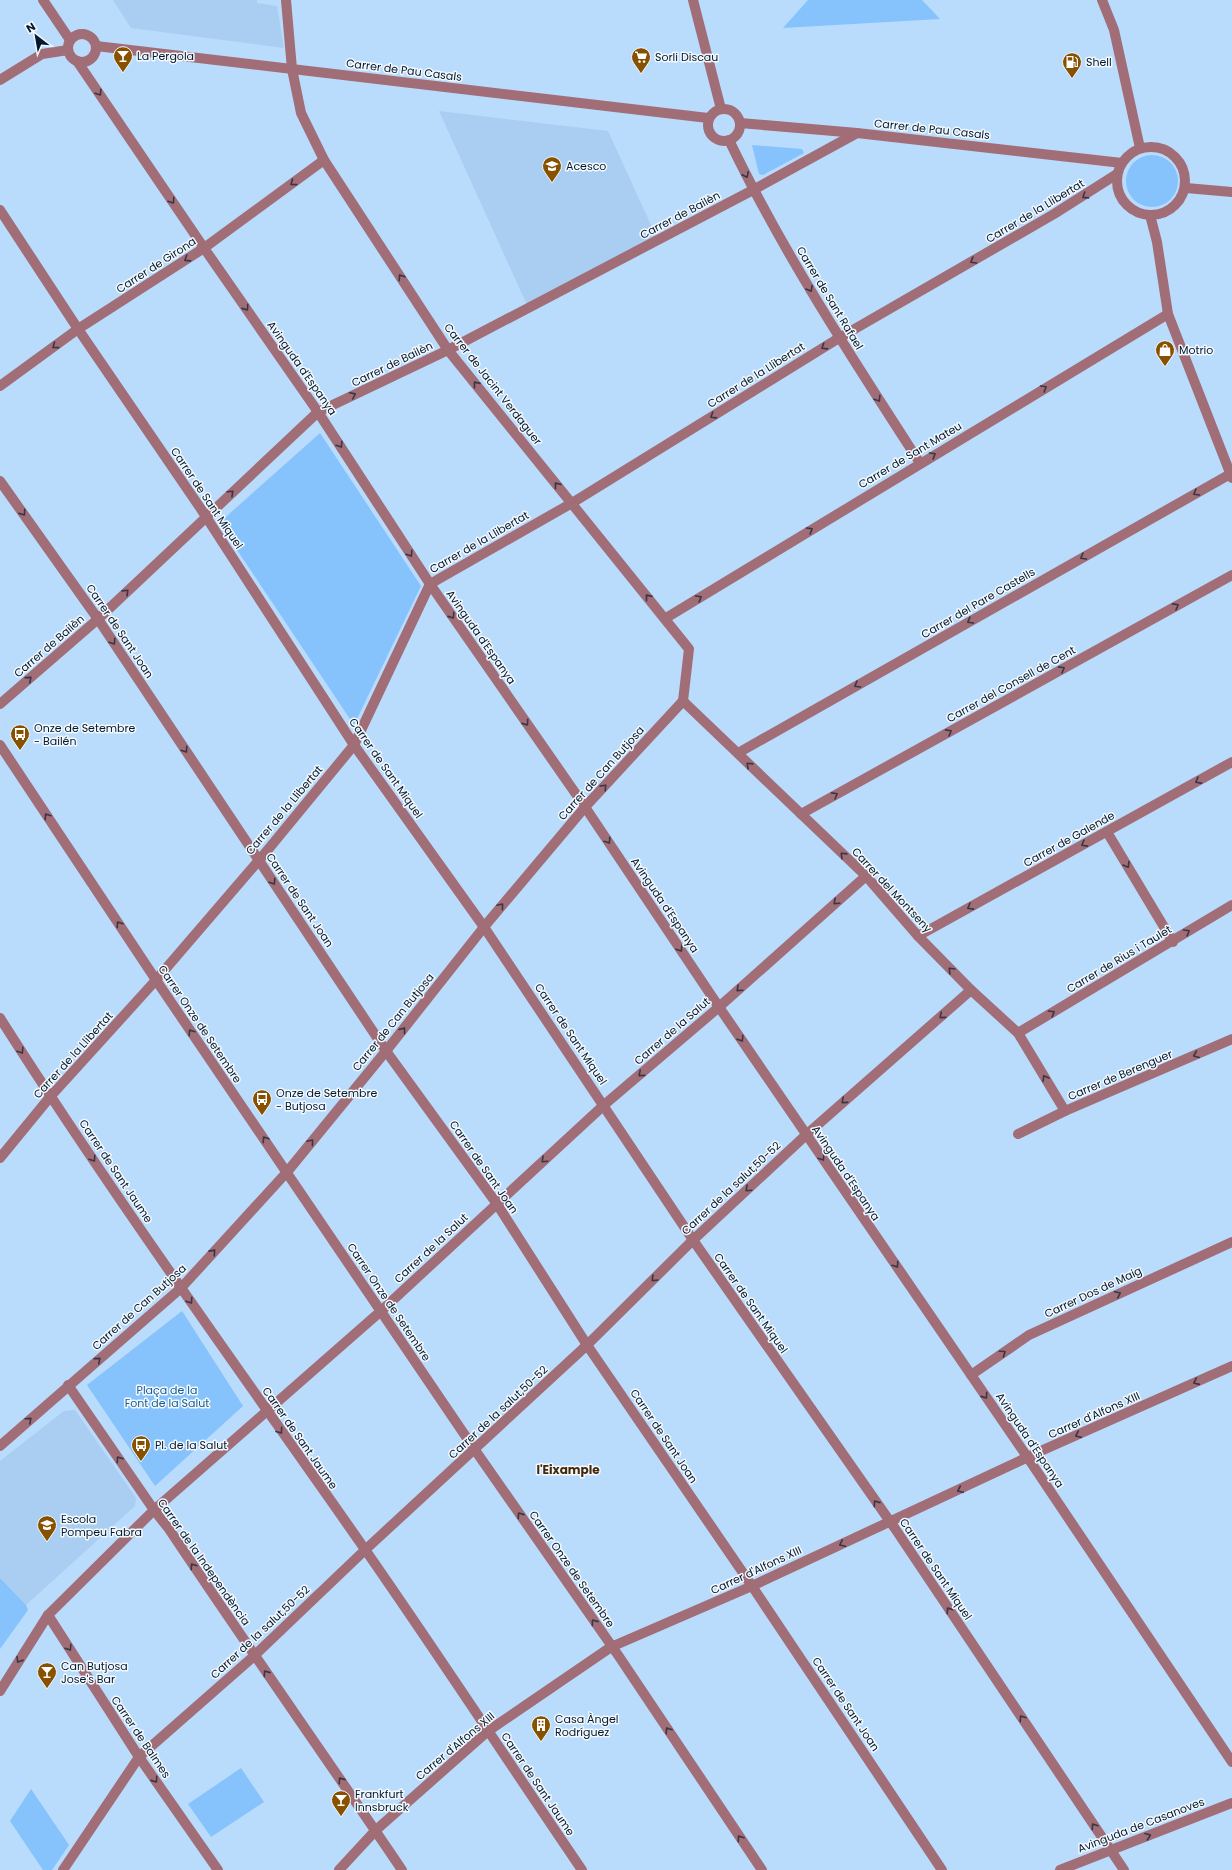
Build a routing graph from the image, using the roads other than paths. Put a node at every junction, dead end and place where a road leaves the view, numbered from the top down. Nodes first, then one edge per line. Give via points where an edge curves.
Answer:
1 (43, 0) edge
2 (286, 0) edge
3 (693, 0) edge
4 (1102, 0) edge
5 (69, 45) junction
6 (96, 46) junction
7 (77, 61) junction
8 (292, 69) junction
9 (0, 80) edge
10 (721, 109) junction
11 (708, 118) junction
12 (740, 123) junction
13 (857, 133) junction
14 (729, 140) junction
15 (1140, 148) junction
16 (324, 160) junction
17 (1122, 163) junction
18 (1117, 174) junction
19 (1186, 188) junction
20 (753, 190) junction
21 (1232, 192) edge
22 (0, 210) edge
23 (1150, 215) junction
24 (204, 248) junction
25 (1168, 314) junction
26 (78, 329) junction
27 (839, 338) junction
28 (448, 350) junction
29 (0, 386) edge
30 (318, 412) junction
31 (920, 463) junction
32 (1231, 475) edge
33 (0, 481) edge
34 (572, 503) junction
35 (206, 516) junction
36 (1232, 575) edge
37 (430, 584) junction
38 (666, 618) junction
39 (98, 619) junction
40 (683, 701) junction
41 (0, 704) edge
42 (0, 745) edge
43 (354, 745) junction
44 (738, 753) junction
45 (1232, 762) edge
46 (585, 807) junction
47 (801, 814) junction
48 (1107, 832) junction
49 (259, 860) junction
50 (866, 876) junction
51 (1232, 906) edge
52 (484, 927) junction
53 (918, 936) junction
54 (1173, 942) junction
55 (156, 980) junction
56 (971, 990) junction
57 (719, 1007) junction
58 (0, 1018) edge
59 (1018, 1033) junction
60 (1232, 1039) edge
61 (386, 1051) junction
62 (50, 1097) junction
63 (604, 1105) junction
64 (1065, 1111) junction
65 (1018, 1134) dead end
66 (806, 1135) junction
67 (0, 1158) edge
68 (286, 1172) junction
69 (497, 1204) junction
70 (693, 1240) junction
71 (1232, 1242) edge
72 (181, 1288) junction
73 (381, 1311) junction
74 (587, 1345) junction
75 (1232, 1368) edge
76 (971, 1375) junction
77 (68, 1385) junction
78 (266, 1411) junction
79 (0, 1446) edge
80 (475, 1450) junction
81 (1028, 1458) junction
82 (154, 1510) junction
83 (890, 1522) junction
84 (365, 1550) junction
85 (752, 1586) junction
86 (48, 1616) junction
87 (612, 1647) junction
88 (254, 1656) junction
89 (0, 1691) edge
90 (488, 1731) junction
91 (139, 1757) junction
92 (1232, 1762) edge
93 (1232, 1803) edge
94 (376, 1830) junction
95 (1110, 1851) junction
96 (63, 1870) edge
97 (218, 1870) edge
98 (339, 1870) edge
99 (402, 1870) edge
100 (582, 1870) edge
101 (762, 1870) edge
102 (942, 1870) edge
103 (1060, 1870) edge
104 (1124, 1870) edge

1 - 5 street
2 - 8 street, Carrer de Jacint Verdaguer
3 - 10 street
4 - 15 street via 1114,30
5 - 6 street via 74,36 83,33 92,37
5 - 7 street via 70,54
5 - 9 street via 42,54
6 - 7 street via 91,59
6 - 8 street, Carrer de Pau Casals
7 -> 24 street, Avinguda d'Espanya
8 - 11 street, Carrer de Pau Casals
8 - 16 street, Carrer de Jacint Verdaguer via 301,113
10 - 11 street via 716,110
10 - 12 street via 731,110 739,118
11 - 14 street via 710,134 718,140
12 - 13 street, Carrer de Pau Casals
12 - 14 street via 738,134
13 - 17 street, Carrer de Pau Casals
13 - 20 street, Carrer de Bailèn
14 -> 20 street, Carrer de Sant Rafael
15 - 17 street
15 - 19 street via 1164,148 1174,154 1184,169
16 -> 24 street, Carrer de Girona
28 -> 16 street, Carrer de Jacint Verdaguer
17 - 18 street
18 - 23 street via 1117,186 1128,206 1138,213
18 -> 27 street, Carrer de la Llibertat via 1054,214
19 - 21 street
19 - 23 street via 1173,207 1162,213
20 -> 27 street, Carrer de Sant Rafael
20 - 28 street, Carrer de Bailèn
22 - 26 street, Carrer de Sant Miquel
23 - 25 street via 1157,242
24 -> 26 street, Carrer de Girona
24 -> 30 street, Avinguda d'Espanya
31 -> 25 street, Carrer de Sant Mateu
25 - 32 street
26 -> 29 street, Carrer de Girona
26 - 35 street, Carrer de Sant Miquel
27 -> 31 street, Carrer de Sant Rafael
27 -> 34 street, Carrer de la Llibertat
30 -> 28 street, Carrer de Bailèn
34 -> 28 street, Carrer de Jacint Verdaguer
35 -> 30 street, Carrer de Bailèn
30 -> 37 street, Avinguda d'Espanya
38 -> 31 street, Carrer de Sant Mateu
32 -> 44 street, Carrer del Pare Castells
33 -> 39 street, Carrer de Sant Joan
34 - 37 street, Carrer de la Llibertat
38 -> 34 street, Carrer de Jacint Verdaguer
39 -> 35 street, Carrer de Bailèn
35 - 43 street, Carrer de Sant Miquel
47 -> 36 street, Carrer del Consell de Cent
37 - 43 street, Carrer de la Llibertat
37 -> 46 street, Avinguda d'Espanya
38 - 40 street, Carrer de Jacint Verdaguer via 689,649
41 -> 39 street, Carrer de Bailèn
39 -> 49 street, Carrer de Sant Joan
40 - 44 street, Carrer del Montseny
46 -> 40 street, Carrer de Can Butjosa
55 -> 42 street, Carrer Onze de Setembre
43 - 49 street, Carrer de la Llibertat
43 - 52 street, Carrer de Sant Miquel
47 -> 44 street, Carrer del Montseny
45 -> 48 street, Carrer de Galende
52 -> 46 street, Carrer de Can Butjosa
46 -> 57 street, Avinguda d'Espanya
50 -> 47 street, Carrer del Montseny
48 -> 53 street, Carrer de Galende
48 -> 54 street
49 - 55 street, Carrer de la Llibertat
49 -> 61 street, Carrer de Sant Joan
50 - 53 street, Carrer del Montseny
50 -> 57 street, Carrer de la Salut
54 -> 51 street, Carrer de Rius i Taulet
61 -> 52 street, Carrer de Can Butjosa
52 - 63 street, Carrer de Sant Miquel
56 -> 53 street, Carrer del Montseny
59 -> 54 street, Carrer de Rius i Taulet
55 - 62 street, Carrer de la Llibertat
68 -> 55 street, Carrer Onze de Setembre
56 - 59 street, Carrer del Montseny
56 -> 66 street, Carrer de la salut,50-52
57 -> 63 street, Carrer de la Salut
57 -> 66 street, Avinguda d'Espanya
58 -> 62 street, Carrer de Sant Jaume
64 -> 59 street, Carrer del Montseny
60 -> 64 street, Carrer de Berenguer
68 -> 61 street, Carrer de Can Butjosa
61 - 69 street, Carrer de Sant Joan
62 - 67 street, Carrer de la Llibertat
62 -> 72 street, Carrer de Sant Jaume
63 -> 69 street, Carrer de la Salut
63 - 70 street, Carrer de Sant Miquel
64 - 65 street, Carrer de Berenguer
66 -> 70 street, Carrer de la salut,50-52
66 -> 76 street, Avinguda d'Espanya
72 -> 68 street, Carrer de Can Butjosa
68 - 73 street, Carrer Onze de Setembre
69 - 73 street, Carrer de la Salut
69 - 74 street, Carrer de Sant Joan
70 -> 74 street, Carrer de la salut,50-52
83 -> 70 street, Carrer de Sant Miquel
76 -> 71 street, Carrer Dos de Maig via 1029,1335
77 -> 72 street, Carrer de Can Butjosa
72 -> 78 street, Carrer de Sant Jaume
73 - 78 street, Carrer de la Salut
73 - 80 street, Carrer Onze de Setembre
74 - 80 street, Carrer de la salut,50-52
74 - 85 street, Carrer de Sant Joan
75 -> 81 street, Carrer d'Alfons XIII
76 -> 81 street, Avinguda d'Espanya
79 -> 77 street, Carrer de Can Butjosa
82 -> 77 street, Carrer de la Independència
78 - 82 street, Carrer de la Salut
78 -> 84 street, Carrer de Sant Jaume
80 - 84 street, Carrer de la salut,50-52
87 -> 80 street, Carrer Onze de Setembre
81 -> 83 street, Carrer d'Alfons XIII
81 - 92 street, Avinguda d'Espanya
82 - 86 street, Carrer de la Salut
88 -> 82 street, Carrer de la Independència
83 -> 85 street, Carrer d'Alfons XIII
95 -> 83 street, Carrer de Sant Miquel
84 - 88 street, Carrer de la salut,50-52
84 - 90 street, Carrer de Sant Jaume
85 - 87 street, Carrer d'Alfons XIII
85 - 102 street, Carrer de Sant Joan
86 -> 89 street, Carrer de la Salut
86 -> 91 street, Carrer de Balmes
87 - 90 street, Carrer d'Alfons XIII
101 -> 87 street, Carrer Onze de Setembre
88 - 91 street, Carrer de la salut,50-52
94 -> 88 street, Carrer de la Independència
90 - 94 street, Carrer d'Alfons XIII
90 - 100 street, Carrer de Sant Jaume
91 - 96 street, Carrer de la salut,50-52
91 -> 97 street, Carrer de Balmes
95 -> 93 street, Avinguda de Casanoves
94 - 98 street, Carrer d'Alfons XIII
94 - 99 street, Carrer de la Independència
95 - 103 street, Avinguda de Casanoves
95 - 104 street, Carrer de Sant Miquel

